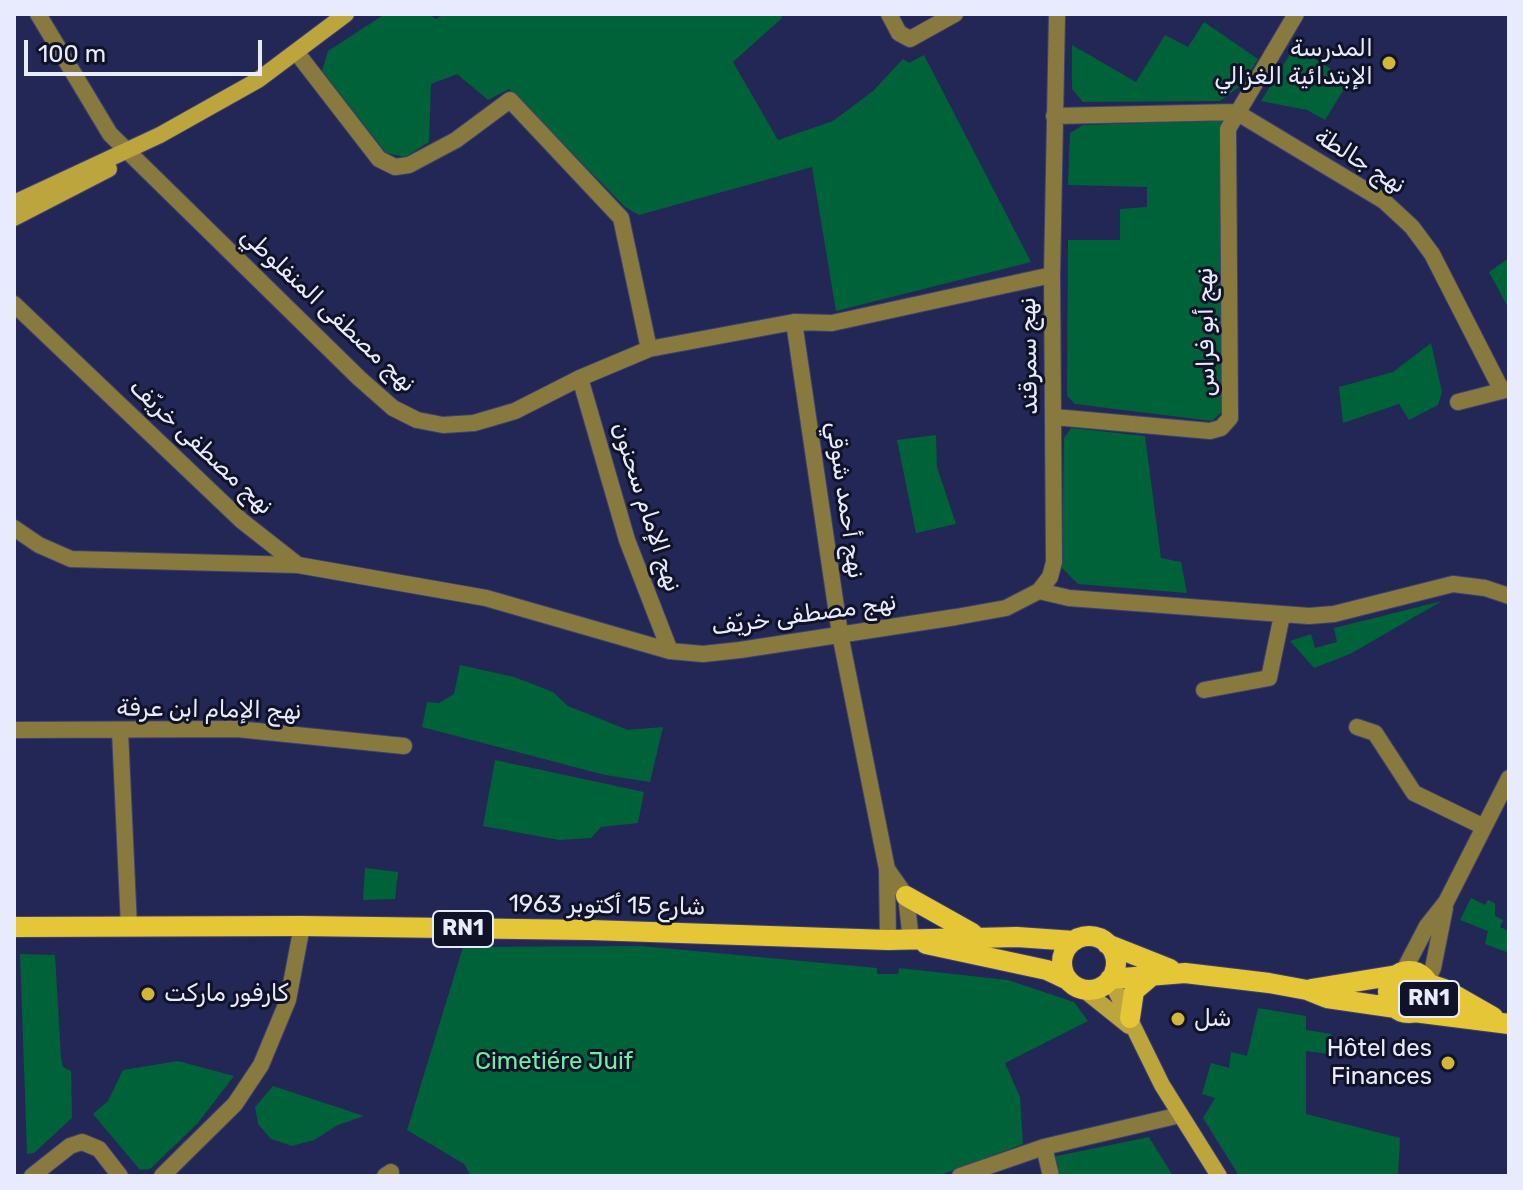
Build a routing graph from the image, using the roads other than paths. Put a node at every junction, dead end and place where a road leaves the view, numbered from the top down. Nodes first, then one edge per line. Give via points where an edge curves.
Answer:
1 (38, 14) edge
2 (346, 14) edge
3 (889, 14) edge
4 (955, 14) edge
5 (1057, 14) edge
6 (1296, 14) edge
7 (297, 53) junction
8 (1236, 112) junction
9 (1054, 116) junction
10 (128, 153) junction
11 (14, 203) edge
12 (14, 218) edge
13 (1052, 275) junction
14 (14, 304) edge
15 (794, 322) junction
16 (649, 349) junction
17 (580, 378) junction
18 (1505, 390) edge
19 (1458, 402) dead end
20 (1054, 417) junction
21 (14, 528) edge
22 (298, 565) junction
23 (1039, 591) junction
24 (1509, 596) edge
25 (1282, 615) junction
26 (840, 634) junction
27 (670, 651) junction
28 (1204, 690) dead end
29 (1357, 727) dead end
30 (14, 730) edge
31 (120, 731) junction
32 (404, 746) dead end
33 (1509, 778) edge
34 (1484, 827) junction
35 (887, 869) junction
36 (906, 896) junction
37 (1446, 902) junction
38 (302, 926) junction
39 (14, 927) edge
40 (129, 927) junction
41 (980, 936) junction
42 (888, 940) junction
43 (911, 940) junction
44 (1074, 941) junction
45 (1107, 944) junction
46 (1185, 973) junction
47 (1154, 974) junction
48 (1400, 974) junction
49 (1110, 979) junction
50 (1428, 982) junction
51 (1076, 985) junction
52 (1307, 990) junction
53 (1405, 1010) junction
54 (1131, 1024) junction
55 (1508, 1024) edge
56 (1180, 1115) junction
57 (1044, 1147) junction
58 (32, 1176) edge
59 (120, 1176) edge
60 (162, 1176) edge
61 (960, 1176) edge
62 (1051, 1176) edge
63 (1219, 1176) edge

1 - 10 street, نهج مصطفى المنفلوطي via 110,134
2 - 7 main road
3 - 4 street via 899,33 910,39
5 - 9 street, نهج سمرقند
6 - 8 street
7 - 10 main road
7 - 16 street via 379,159 395,167 456,140 510,100 621,218
8 - 9 street
8 - 18 street, نهج جالطة via 1401,215 1432,254
8 - 20 street, نهج أبو فراس via 1228,129 1230,418 1210,431
9 - 13 street, نهج سمرقند
10 - 11 main road
10 - 12 main road
10 - 17 street, نهج مصطفى المنفلوطي via 359,378 393,408 417,420 474,423 515,411
13 - 15 street via 832,323
13 - 20 street, نهج سمرقند
14 - 22 street, نهج مصطفى خريّف via 242,521
15 - 16 street, نهج مصطفى المنفلوطي
15 - 26 street, نهج أحمد شوقي
16 - 17 street, نهج مصطفى المنفلوطي
17 - 27 street, نهج الإمام سحنون via 627,540
18 - 19 street
20 - 23 street, نهج سمرقند via 1054,562
21 - 22 street via 71,559
22 - 27 street, نهج مصطفى خريّف via 486,598
23 - 25 street via 1069,598
23 - 26 street, نهج مصطفى خريّف via 1006,608
24 - 25 street via 1453,584 1334,614
25 - 28 street via 1269,678
26 - 27 street, نهج مصطفى خريّف via 703,654
26 - 35 street, نهج أحمد شوقي
29 - 34 street via 1375,733 1414,793
30 - 31 street, نهج الإمام ابن عرفة
31 - 32 street, نهج الإمام ابن عرفة via 262,730
31 - 40 street
33 - 34 street
34 - 37 street
35 - 36 street, نهج أحمد شوقي
35 - 42 street
36 - 41 main road
36 - 43 street, نهج أحمد شوقي
37 - 48 street
37 - 50 street
38 - 40 main road, شارع 15 أكتوبر 1963 / RN1
38 - 42 main road, شارع 15 أكتوبر 1963 / RN1
38 - 60 street via 288,1000 261,1065 235,1104
39 - 40 main road, شارع 15 أكتوبر 1963 / RN1
41 - 43 main road, شارع 15 أكتوبر 1963 / RN1
41 - 44 main road, شارع 15 أكتوبر 1963 / RN1
42 - 43 main road, شارع 15 أكتوبر 1963 / RN1
43 - 51 main road, شارع 15 أكتوبر 1963 / RN1 via 1047,970
44 - 45 main road, RN1 via 1087,936
44 - 51 main road via 1062,959
45 - 46 main road, RN1
45 - 49 main road via 1115,957
46 - 47 main road, RN1
46 - 52 main road, RN1
47 - 49 main road, RN1
47 - 54 main road via 1134,991
48 - 50 main road, RN1 via 1416,972
48 - 52 main road, RN1
48 - 53 main road, RN1 via 1388,991
49 - 51 main road, RN1 via 1099,988
49 - 54 main road
50 - 53 main road, RN1 via 1428,1001
50 - 55 main road, RN1
51 - 54 main road
52 - 53 main road, RN1 via 1339,1001
53 - 55 main road, RN1
54 - 56 main road
56 - 57 street
56 - 63 main road
57 - 61 street
57 - 62 street
58 - 59 street via 82,1142 99,1149

